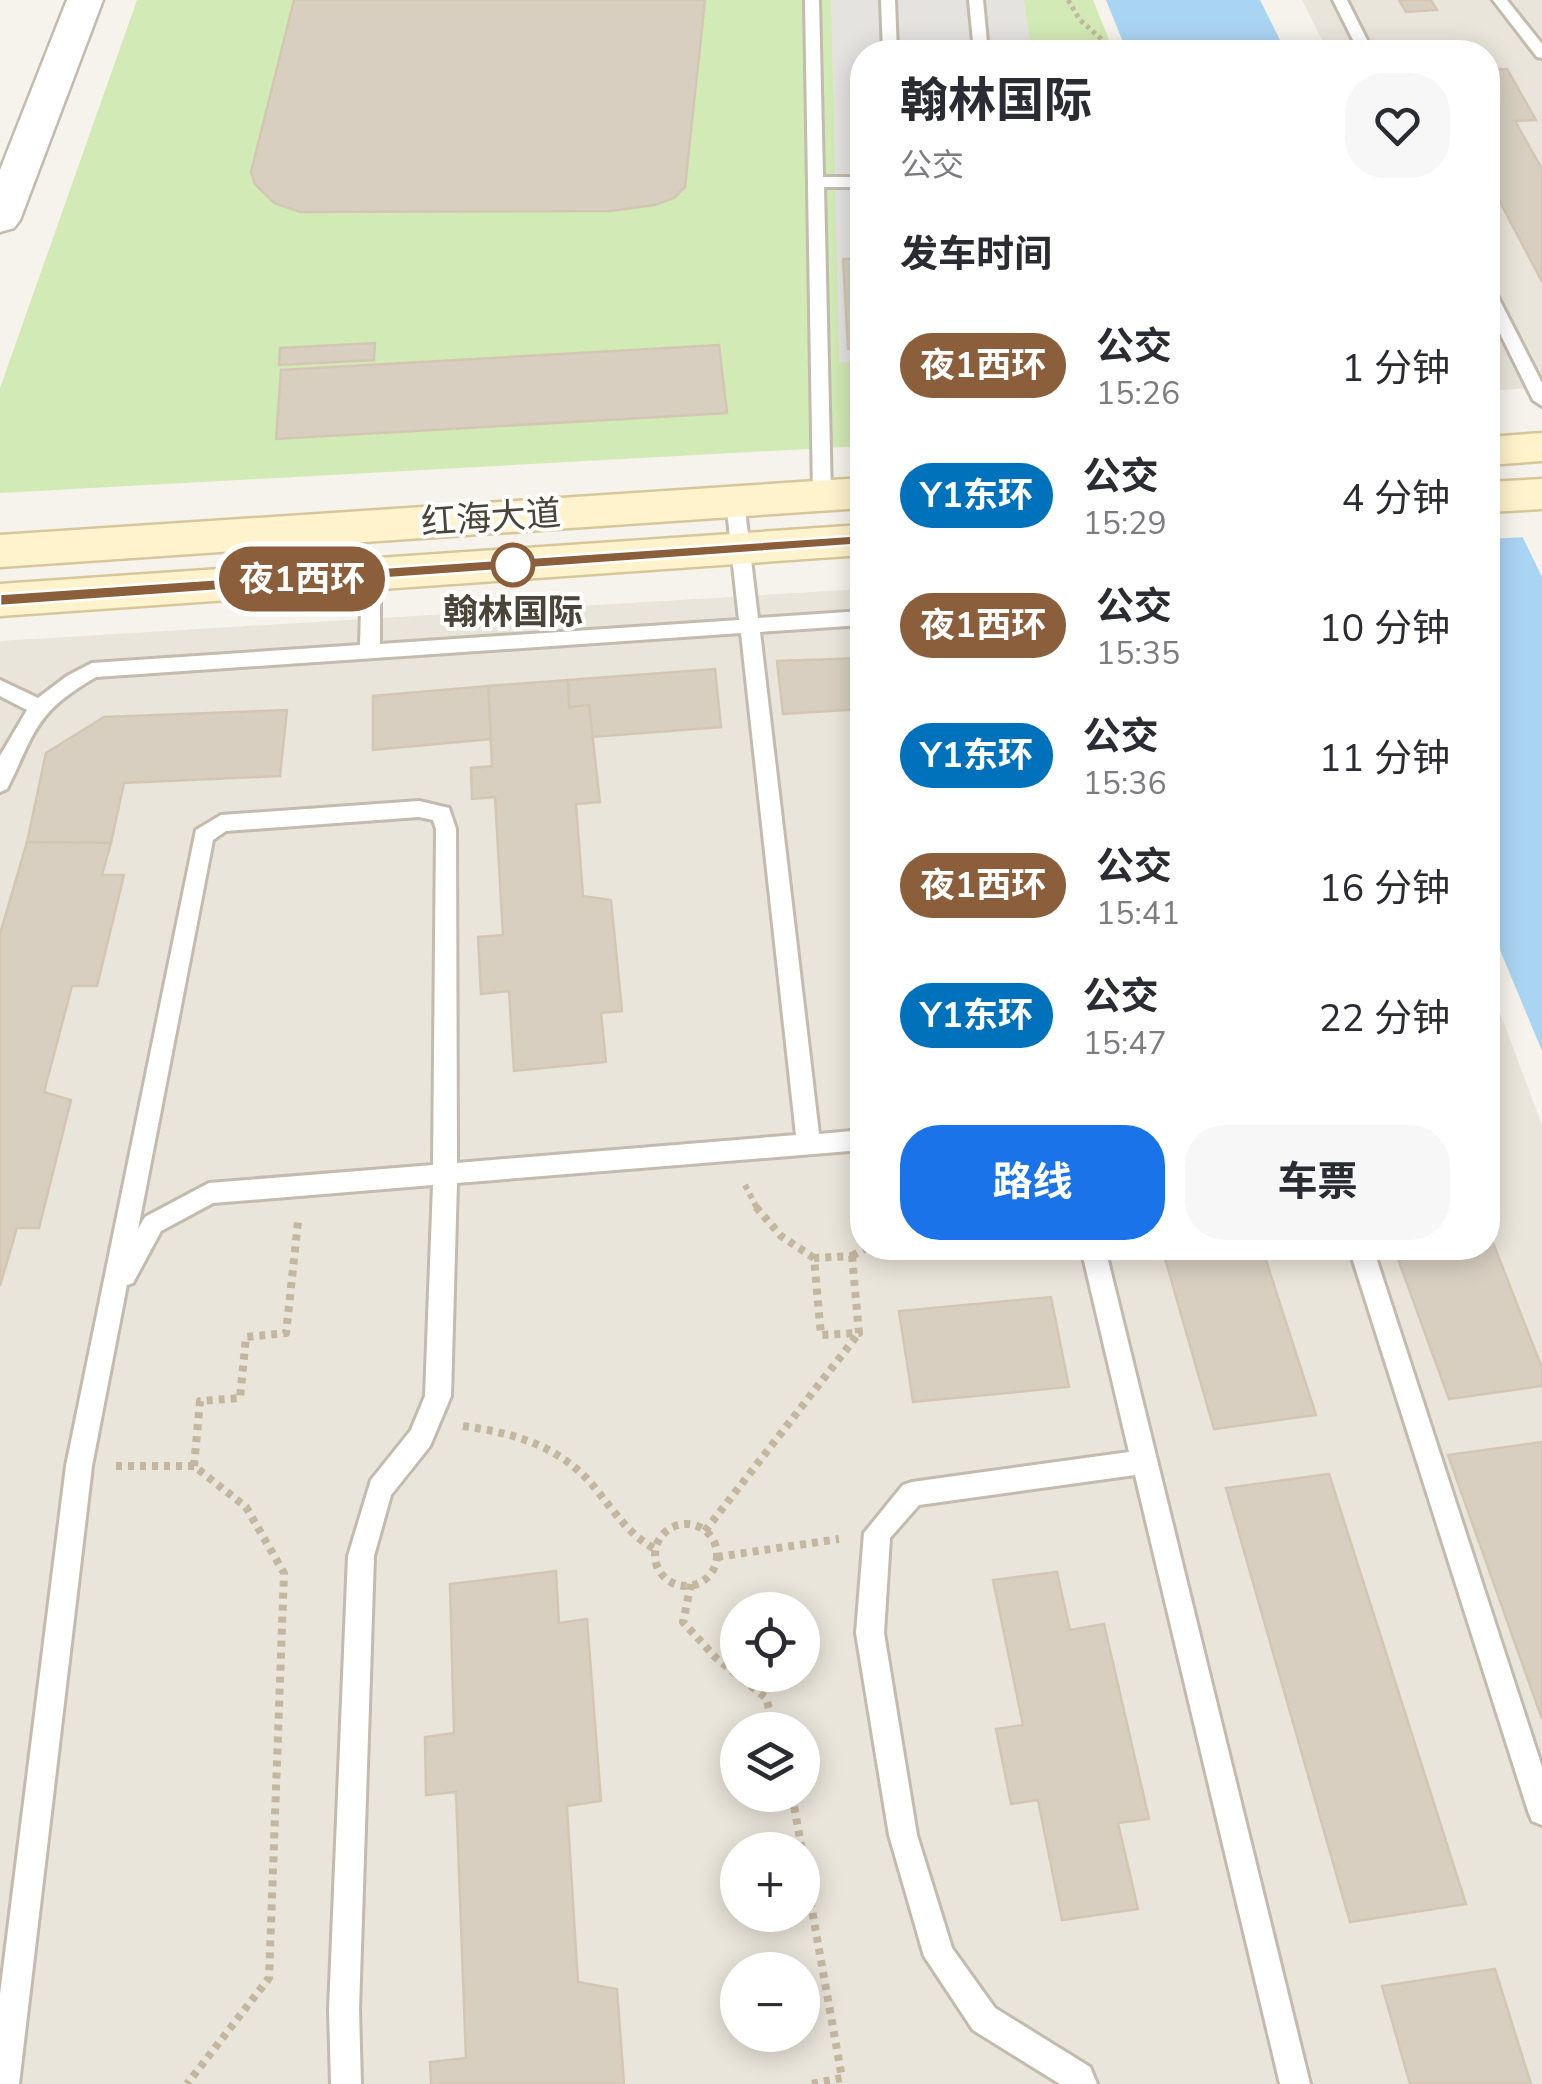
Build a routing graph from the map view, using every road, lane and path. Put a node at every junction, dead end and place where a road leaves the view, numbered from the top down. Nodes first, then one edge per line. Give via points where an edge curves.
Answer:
1 (50, 0) edge
2 (85, 0) edge
3 (812, 0) edge
4 (888, 0) edge
5 (976, 0) edge
6 (1068, 0) edge
7 (1340, 0) edge
8 (1500, 0) edge
9 (890, 40) edge
10 (980, 40) edge
11 (1102, 40) edge
12 (1360, 40) edge
13 (1542, 54) edge
14 (0, 124) edge
15 (816, 182) junction
16 (850, 182) edge
17 (0, 220) edge
18 (1500, 317) edge
19 (1542, 400) edge
20 (1542, 446) edge
21 (1500, 449) edge
22 (842, 494) edge
23 (1542, 494) edge
24 (1500, 496) edge
25 (735, 501) junction
26 (850, 541) edge
27 (740, 549) junction
28 (0, 551) edge
29 (371, 574) junction
30 (0, 600) edge
31 (850, 619) edge
32 (749, 624) junction
33 (370, 650) junction
34 (0, 687) edge
35 (38, 707) junction
36 (0, 784) edge
37 (850, 1141) edge
38 (809, 1144) junction
39 (735, 1150) junction
40 (445, 1174) junction
41 (302, 1185) junction
42 (850, 1256) edge
43 (814, 1258) junction
44 (852, 1260) edge
45 (1096, 1260) edge
46 (1365, 1260) edge
47 (114, 1290) junction
48 (860, 1333) junction
49 (427, 1422) junction
50 (1145, 1462) junction
51 (80, 1466) junction
52 (194, 1466) junction
53 (705, 1531) junction
54 (877, 1533) junction
55 (655, 1549) junction
56 (717, 1557) junction
57 (691, 1584) junction
58 (770, 1712) edge
59 (1542, 1811) edge
60 (817, 1932) edge
61 (844, 2081) edge
62 (4, 2084) edge
63 (187, 2084) edge
64 (346, 2084) edge
65 (811, 2084) edge
66 (1082, 2084) edge
67 (1294, 2084) edge

1 - 14 street
2 - 17 street
3 - 15 lane
4 - 9 lane
5 - 10 lane
6 - 11 path
7 - 12 lane
8 - 13 lane
15 - 16 lane
15 - 22 lane
18 - 19 lane
20 - 21 main road
22 - 25 main road, 红海大道
23 - 24 main road
25 - 27 lane
25 - 28 main road, 红海大道
26 - 27 main road, 红海大道
27 - 29 main road, 红海大道
27 - 32 lane
29 - 30 main road, 红海大道
29 - 33 lane
31 - 32 lane
32 - 33 lane
32 - 38 lane
33 - 35 lane via 92,670
34 - 35 lane
35 - 36 lane via 16,740
37 - 38 lane
38 - 39 lane
39 - 40 lane
39 - 43 path via 757,1215
40 - 41 lane
40 - 47 lane via 442,814 221,823 203,836
40 - 49 lane via 438,1396
41 - 47 lane via 195,1200 154,1224
41 - 52 path via 286,1333 246,1337 240,1398 200,1401
42 - 43 path
43 - 48 path via 822,1335
44 - 48 path
45 - 50 lane
46 - 59 lane
47 - 51 lane
48 - 53 path
49 - 55 path via 525,1436 578,1470 640,1543
49 - 64 lane via 380,1490 361,1556
50 - 54 lane via 912,1494
50 - 67 lane
51 - 52 path
51 - 62 lane
52 - 63 path via 246,1507 284,1573 269,1978
53 - 55 path via 675,1527
53 - 56 path
54 - 56 path
54 - 66 lane via 870,1633 903,1835 939,1956 984,2020
55 - 57 path via 662,1576
56 - 57 path via 709,1576
57 - 58 path via 683,1622 766,1698
60 - 61 path
61 - 65 path

